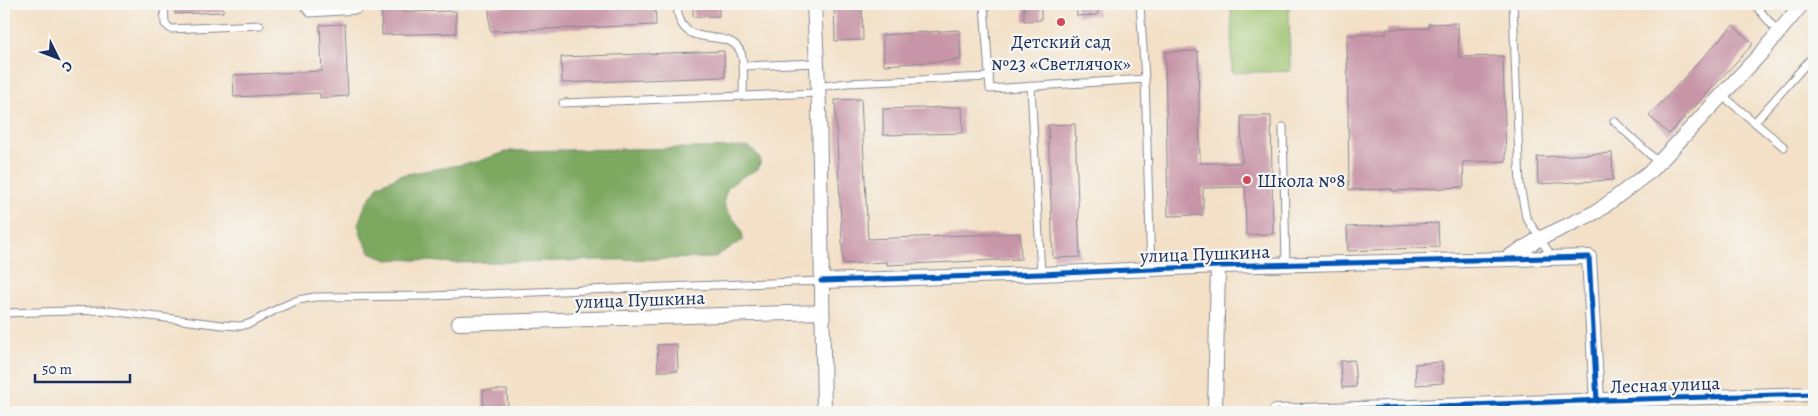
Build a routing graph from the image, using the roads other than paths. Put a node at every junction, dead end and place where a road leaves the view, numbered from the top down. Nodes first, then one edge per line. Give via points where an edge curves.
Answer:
1 (164, 4) edge
2 (305, 4) edge
3 (361, 4) edge
4 (677, 4) edge
5 (814, 4) edge
6 (984, 4) edge
7 (1140, 4) edge
8 (1513, 4) edge
9 (1754, 4) edge
10 (1802, 4) edge
11 (260, 25) dead end
12 (1779, 33) junction
13 (1814, 55) edge
14 (817, 63) junction
15 (742, 66) junction
16 (989, 77) junction
17 (1145, 79) junction
18 (1032, 86) junction
19 (818, 90) junction
20 (1722, 94) junction
21 (743, 96) junction
22 (563, 102) dead end
23 (1614, 121) dead end
24 (1755, 122) junction
25 (1284, 127) dead end
26 (1784, 147) dead end
27 (1658, 163) junction
28 (1539, 239) junction
29 (1552, 257) junction
30 (1507, 259) junction
31 (1286, 264) junction
32 (1218, 266) junction
33 (1151, 270) junction
34 (1040, 274) junction
35 (821, 281) junction
36 (822, 312) junction
37 (4, 313) edge
38 (459, 323) dead end
39 (1814, 394) edge
40 (1603, 404) edge
41 (824, 412) edge
42 (1215, 412) edge
43 (1276, 412) edge

1 - 11 lane via 165,24 170,29
2 - 3 lane via 310,12 357,10
4 - 15 lane via 679,19 689,31 696,36 732,42 741,53
5 - 14 street
6 - 16 lane
7 - 17 lane
8 - 28 lane via 1520,186 1526,216
9 - 12 lane
10 - 12 street
12 - 20 street
13 - 24 lane
14 - 15 lane
14 - 19 street
15 - 21 lane
16 - 18 lane via 990,89
16 - 19 lane via 847,84
17 - 18 lane
17 - 33 lane
18 - 34 lane
19 - 21 lane
19 - 35 street
20 - 24 lane
20 - 27 street
21 - 22 lane
23 - 27 lane
24 - 26 lane
25 - 31 lane
27 - 28 street via 1598,211
28 - 29 lane
28 - 30 street
29 - 30 street, улица Пушкина
29 - 40 street, улица Пушкина via 1589,257
30 - 31 street, улица Пушкина
31 - 32 street, улица Пушкина
32 - 33 street, улица Пушкина
32 - 42 street
33 - 34 street, улица Пушкина
34 - 35 street, улица Пушкина
35 - 36 street
35 - 37 lane via 314,298 298,300 241,326 102,310
36 - 38 street, улица Пушкина
36 - 41 street
39 - 40 street, Лесная улица
40 - 43 street, Лесная улица

